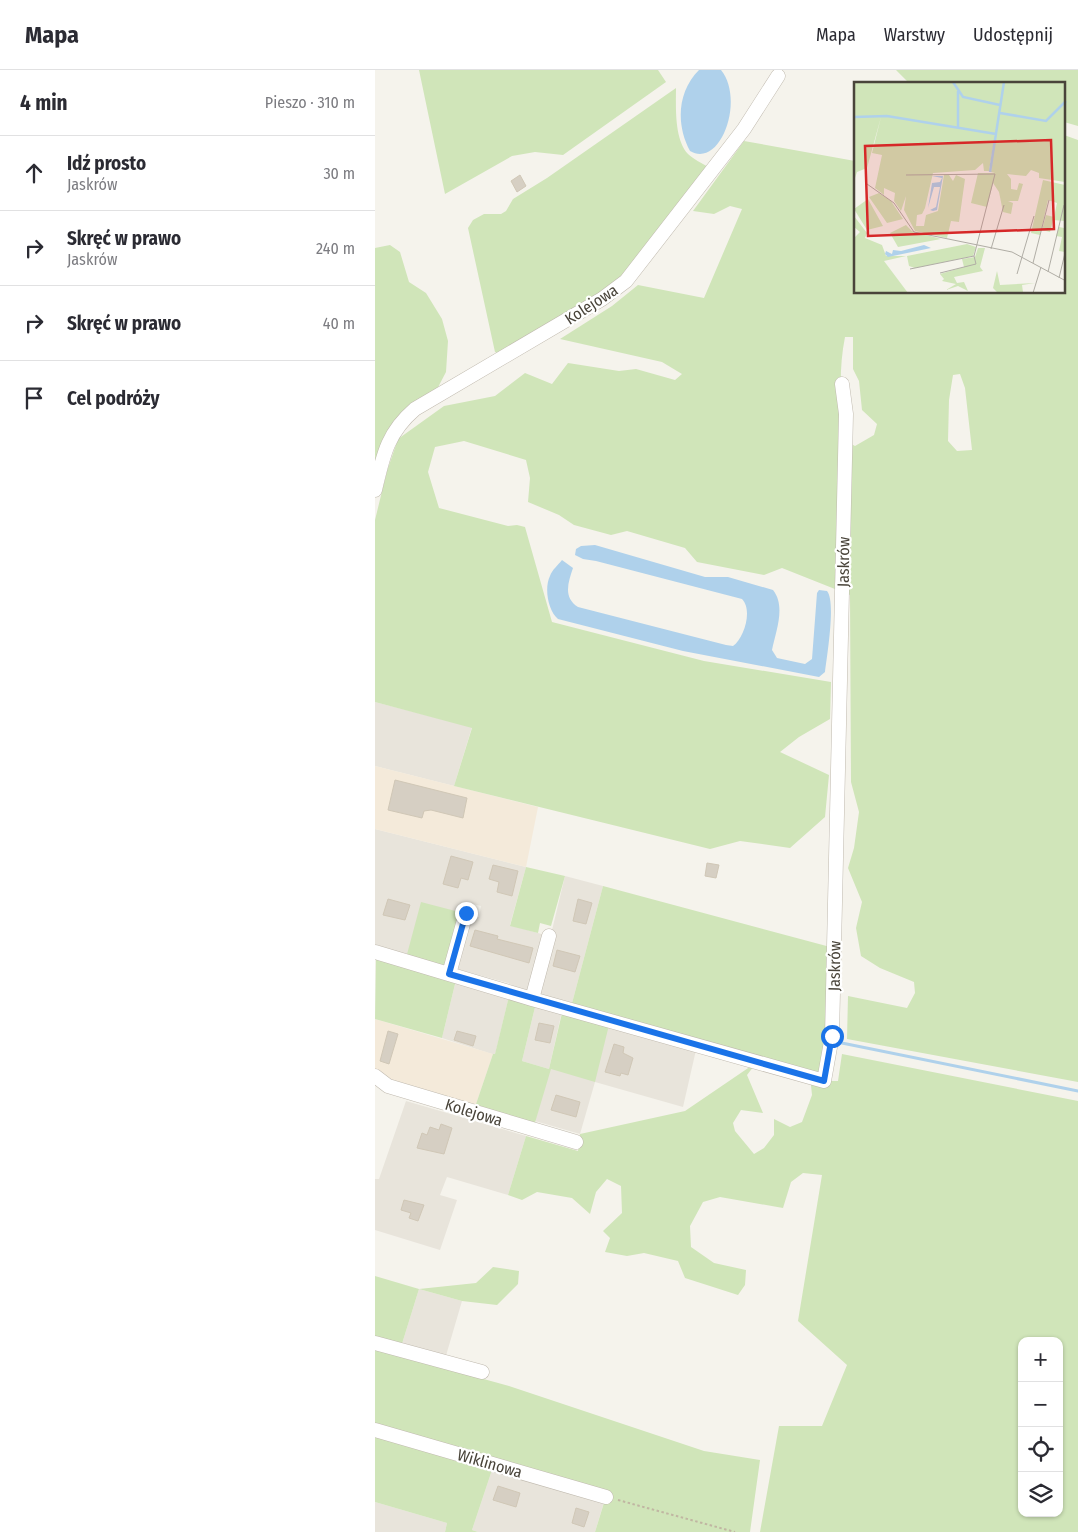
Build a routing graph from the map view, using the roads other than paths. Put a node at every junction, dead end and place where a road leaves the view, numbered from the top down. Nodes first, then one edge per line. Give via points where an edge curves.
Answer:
1 (778, 76) dead end
2 (842, 384) dead end
3 (375, 490) edge
4 (466, 913) dead end
5 (549, 936) dead end
6 (375, 952) edge
7 (449, 974) junction
8 (532, 999) junction
9 (375, 1076) edge
10 (576, 1142) dead end
11 (375, 1343) edge
12 (482, 1372) dead end
13 (375, 1430) edge
14 (606, 1497) road end

1 - 3 street, Kolejowa via 744,129 627,281 402,420 392,434
2 - 8 street, Jaskrów via 846,414 832,1036 824,1081
4 - 7 street
5 - 8 street
6 - 7 street, Jaskrów
7 - 8 street, Jaskrów
9 - 10 street, Kolejowa via 387,1086
11 - 12 street
13 - 14 street, Wiklinowa

